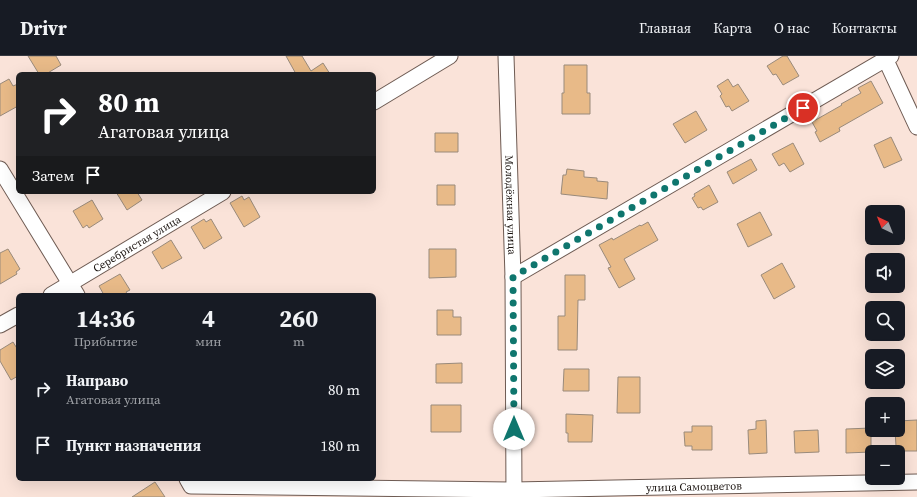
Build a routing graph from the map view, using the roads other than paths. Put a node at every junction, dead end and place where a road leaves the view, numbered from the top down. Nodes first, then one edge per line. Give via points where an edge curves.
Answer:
1 (450, 56) edge
2 (506, 56) edge
3 (887, 57) edge
4 (376, 101) edge
5 (917, 127) edge
6 (0, 169) edge
7 (220, 194) edge
8 (513, 277) junction
9 (74, 289) edge
10 (59, 293) edge
11 (16, 316) edge
12 (0, 325) edge
13 (188, 481) edge
14 (917, 482) edge
15 (514, 493) edge

1 - 4 street
2 - 8 street, Молодёжная улица
3 - 5 street
3 - 8 street
6 - 9 street
7 - 9 street, Серебристая улица
8 - 15 street, Молодёжная улица
9 - 10 street, Серебристая улица
11 - 12 street
13 - 15 street, улица Самоцветов via 191,486
14 - 15 street, улица Самоцветов

